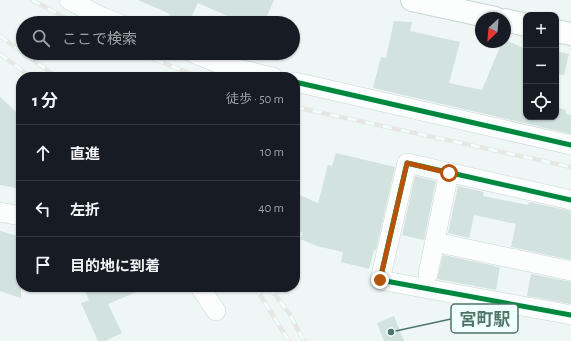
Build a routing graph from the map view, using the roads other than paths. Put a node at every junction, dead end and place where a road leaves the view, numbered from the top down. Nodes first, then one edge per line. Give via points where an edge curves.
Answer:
1 (69, 0) edge
2 (412, 0) edge
3 (475, 14) edge
4 (100, 16) edge
5 (511, 21) edge
6 (523, 24) edge
7 (559, 32) edge
8 (571, 34) edge
9 (210, 60) edge
10 (251, 72) edge
11 (300, 83) edge
12 (571, 145) edge
13 (449, 173) junction
14 (571, 200) edge
15 (0, 212) edge
16 (16, 215) edge
17 (435, 242) junction
18 (571, 271) edge
19 (428, 274) dead end
20 (203, 292) edge
21 (216, 311) dead end
22 (571, 315) edge

1 - 4 street
2 - 3 street
5 - 6 street
7 - 8 street
9 - 10 street
11 - 12 street
13 - 14 street
13 - 17 street
13 - 22 street via 407,163 380,280
15 - 16 street
17 - 18 street
17 - 19 street
20 - 21 street

